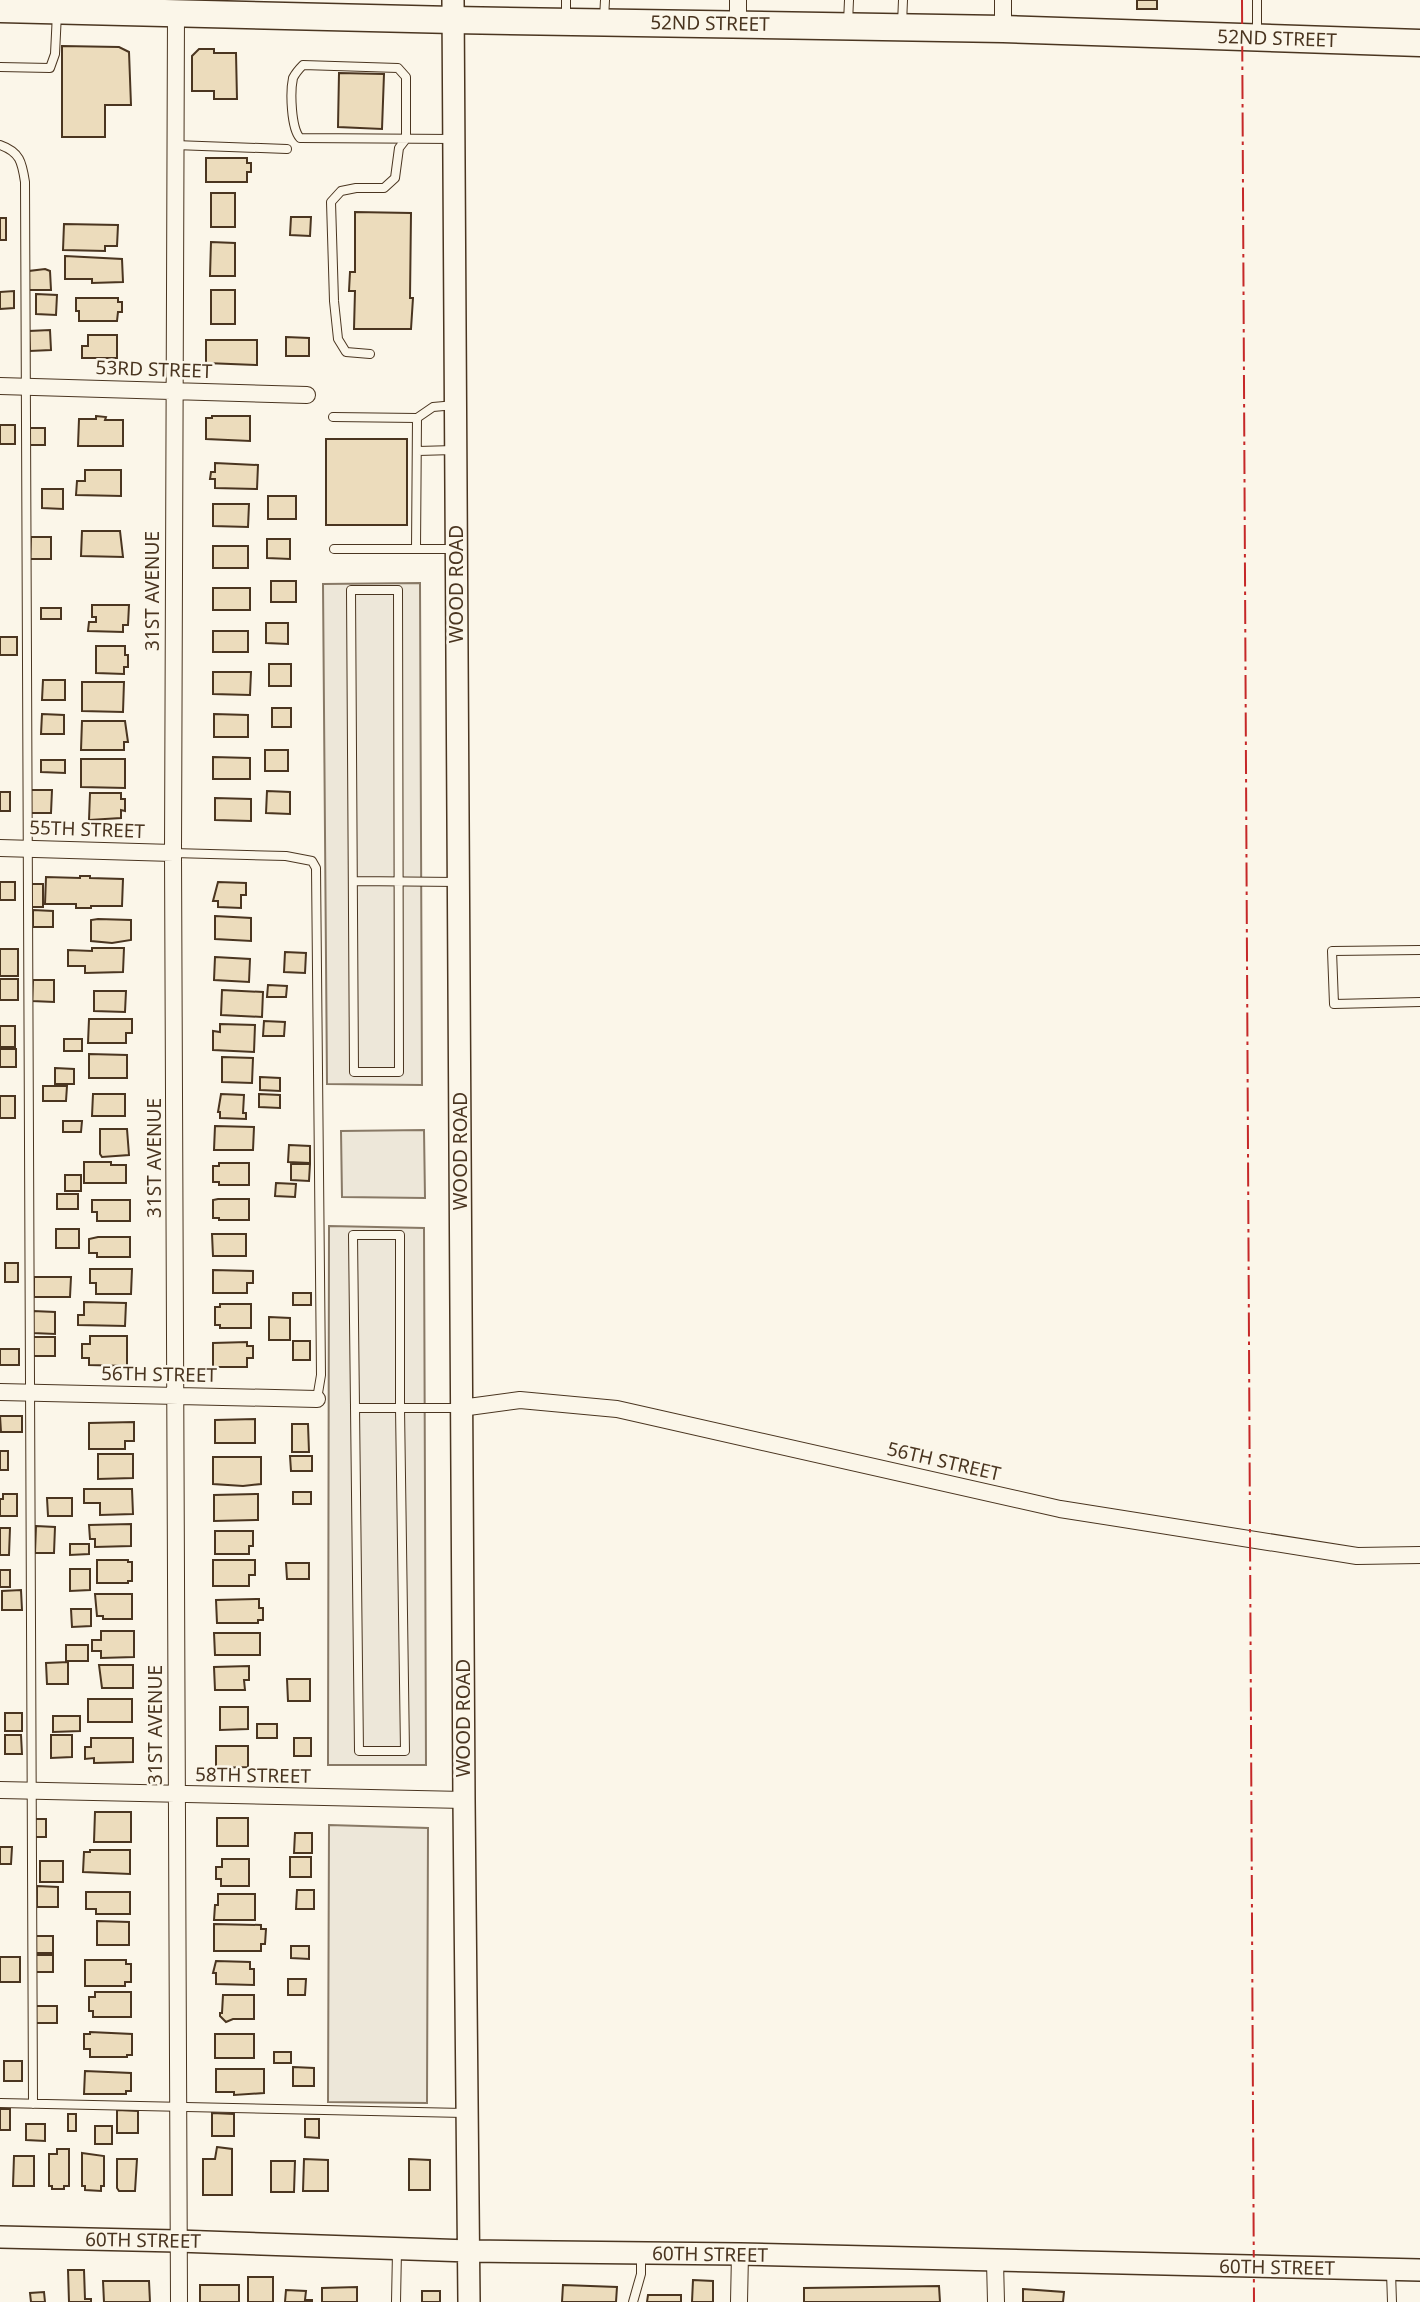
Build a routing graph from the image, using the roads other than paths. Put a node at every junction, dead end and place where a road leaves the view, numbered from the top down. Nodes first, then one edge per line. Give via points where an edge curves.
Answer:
1 (362, 0) edge
2 (903, 0) edge
3 (1003, 0) edge
4 (1257, 0) edge
5 (0, 9) edge
6 (57, 10) junction
7 (453, 10) edge
8 (566, 11) edge
9 (604, 11) edge
10 (738, 12) edge
11 (176, 13) junction
12 (848, 13) edge
13 (337, 17) junction
14 (902, 27) junction
15 (1003, 29) junction
16 (1257, 37) junction
17 (1420, 43) edge
18 (0, 67) edge
19 (406, 139) junction
20 (454, 139) junction
21 (0, 145) edge
22 (175, 145) junction
23 (287, 149) dead end
24 (370, 354) dead end
25 (0, 386) edge
26 (26, 386) junction
27 (174, 391) junction
28 (307, 395) dead end
29 (455, 405) junction
30 (333, 417) dead end
31 (417, 418) junction
32 (455, 450) junction
33 (418, 451) junction
34 (334, 549) dead end
35 (416, 549) junction
36 (456, 549) junction
37 (0, 848) edge
38 (27, 849) junction
39 (173, 853) junction
40 (353, 881) junction
41 (399, 881) junction
42 (458, 882) junction
43 (1420, 950) edge
44 (1420, 1002) edge
45 (0, 1392) edge
46 (29, 1392) junction
47 (176, 1396) junction
48 (317, 1399) joint
49 (355, 1408) junction
50 (400, 1408) junction
51 (461, 1408) junction
52 (1420, 1555) edge
53 (0, 1790) edge
54 (31, 1791) junction
55 (176, 1794) junction
56 (464, 1800) junction
57 (0, 2103) edge
58 (33, 2104) junction
59 (178, 2108) junction
60 (467, 2113) junction
61 (0, 2238) edge
62 (177, 2241) junction
63 (397, 2248) junction
64 (469, 2251) junction
65 (641, 2253) junction
66 (740, 2253) junction
67 (995, 2261) junction
68 (1391, 2269) junction
69 (1420, 2270) edge
70 (179, 2302) edge
71 (396, 2302) edge
72 (469, 2302) edge
73 (634, 2302) edge
74 (739, 2302) edge
75 (996, 2302) edge
76 (1392, 2302) edge

1 - 13 main road
2 - 14 lane
3 - 15 street
4 - 16 lane
5 - 6 main road, 52ND STREET
6 - 11 main road, 52ND STREET
6 - 18 lane via 50,68
7 - 8 main road, 52ND STREET
7 - 13 main road, 52ND STREET
7 - 20 street, WOOD ROAD
8 - 9 main road, 52ND STREET
9 - 10 main road, 52ND STREET
10 - 12 main road, 52ND STREET
11 - 13 main road, 52ND STREET
11 - 22 street, 31ST AVENUE
12 - 14 main road, 52ND STREET
14 - 15 main road, 52ND STREET
15 - 16 main road, 52ND STREET
16 - 17 main road, 52ND STREET
19 - 19 lane via 405,77 398,68 303,65 293,77 293,123 300,138
19 - 20 lane
19 - 24 lane via 399,148 395,178 384,188 341,191 331,202 338,339 346,352
20 - 29 street, WOOD ROAD
21 - 26 lane via 15,151 22,161 25,182
22 - 23 lane
22 - 27 street, 31ST AVENUE
25 - 26 street, 53RD STREET
26 - 27 street, 53RD STREET
26 - 38 lane
27 - 28 street, 53RD STREET
27 - 39 street, 31ST AVENUE
29 - 31 lane via 433,407
29 - 32 street, WOOD ROAD
30 - 31 lane
31 - 33 lane
32 - 33 lane
32 - 36 street, WOOD ROAD
33 - 35 lane
34 - 35 lane
35 - 36 lane
36 - 42 street, WOOD ROAD
37 - 38 street, 55TH STREET
38 - 39 street, 55TH STREET
38 - 46 lane
39 - 47 street, 31ST AVENUE
39 - 48 lane via 303,857 316,868 321,1376
40 - 41 lane
40 - 41 lane via 354,1072 399,1072
40 - 41 lane via 351,590 398,590
41 - 42 lane
42 - 51 street, WOOD ROAD
43 - 44 lane via 1332,951 1334,1004
45 - 46 street, 56TH STREET
46 - 47 street, 56TH STREET
46 - 54 lane
47 - 48 street, 56TH STREET
47 - 55 street, 31ST AVENUE
49 - 50 lane
49 - 50 lane via 354,1235 400,1235
49 - 50 lane via 359,1751 405,1751
50 - 51 lane
51 - 52 street, 56TH STREET via 520,1400 617,1409 1060,1508 1357,1556
51 - 56 street, WOOD ROAD
53 - 54 street, 58TH STREET
54 - 55 street, 58TH STREET
54 - 58 lane
55 - 56 street, 58TH STREET
55 - 59 street, 31ST AVENUE
56 - 60 street, WOOD ROAD
57 - 58 lane
58 - 59 lane
59 - 60 lane
59 - 62 street, 31ST AVENUE
60 - 64 street, WOOD ROAD
61 - 62 street, 60TH STREET
62 - 63 street, 60TH STREET
62 - 70 street, 31ST AVENUE
63 - 64 street, 60TH STREET
63 - 71 lane
64 - 65 street, 60TH STREET
64 - 72 street, WOOD ROAD
65 - 66 street, 60TH STREET
65 - 73 lane
66 - 67 street, 60TH STREET
66 - 74 street
67 - 68 street, 60TH STREET
67 - 75 street
68 - 69 street, 60TH STREET
68 - 76 lane

